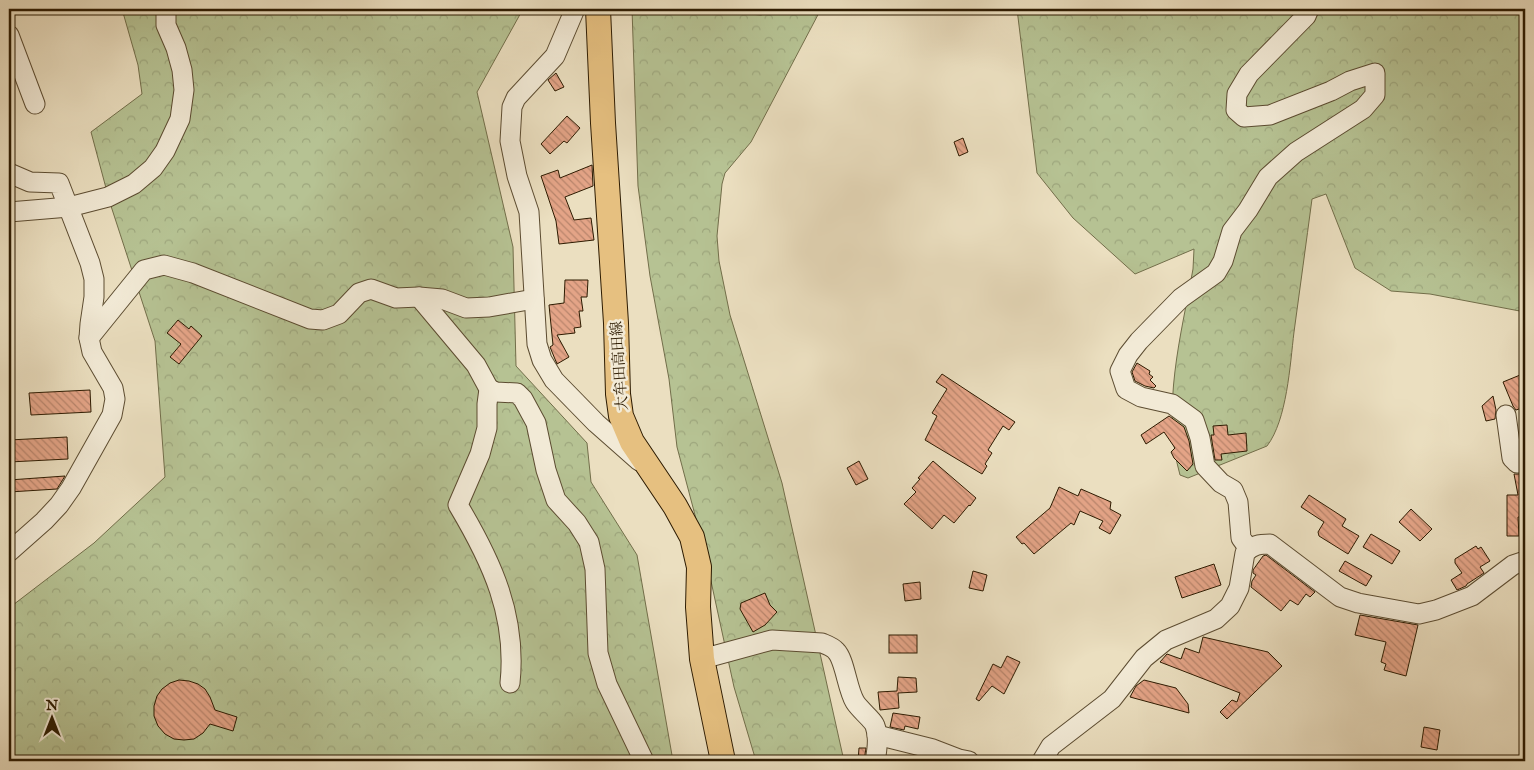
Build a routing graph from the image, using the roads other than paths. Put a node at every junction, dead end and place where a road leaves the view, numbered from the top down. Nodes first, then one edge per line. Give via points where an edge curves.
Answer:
1 (166, 9) edge
2 (575, 9) edge
3 (598, 9) edge
4 (1309, 9) edge
5 (9, 35) edge
6 (35, 104) dead end
7 (9, 173) edge
8 (69, 207) junction
9 (9, 212) edge
10 (419, 297) junction
11 (534, 299) junction
12 (89, 338) junction
13 (489, 389) junction
14 (1506, 415) dead end
15 (1525, 462) edge
16 (650, 469) junction
17 (1249, 549) junction
18 (9, 552) edge
19 (1525, 561) edge
20 (702, 660) junction
21 (510, 683) dead end
22 (877, 735) junction
23 (644, 761) edge
24 (723, 761) edge
25 (875, 761) edge
26 (969, 761) edge
27 (1042, 761) edge

1 - 8 street via 166,24 182,70 184,90 180,119 165,151 153,168 134,184 108,196
2 - 11 street via 555,56 516,98 512,107 510,141 529,212
3 - 16 main road, 大牟田高田線 via 618,394 621,416 632,442
4 - 17 street via 1306,16 1249,74 1237,94 1236,110 1244,117 1270,115 1375,73 1375,95 1362,109 1296,152 1268,177 1232,231 1216,273 1181,298 1139,341 1120,371 1126,389 1141,397 1172,404 1194,420 1205,466 1233,490 1238,502 1241,538
5 - 6 street
7 - 8 street via 30,182 60,183
8 - 9 street
8 - 12 street via 94,279
10 - 11 street via 442,299 466,308
10 - 12 street via 396,298 371,289 359,294 339,314 323,320 310,319 164,264 144,270
10 - 13 street via 476,365
11 - 16 street via 538,344 542,360 554,380 596,423
12 - 18 street via 92,352 113,388 112,415 74,485 59,505
13 - 21 street via 487,428 480,454 458,505 499,588 509,626
13 - 23 street via 518,393 523,399 536,423 556,500 589,542 595,569 598,653 607,684
14 - 15 street via 1512,458 1517,463
16 - 20 main road, 大牟田高田線 via 692,537 699,567
17 - 19 street via 1270,544 1340,597 1419,614 1472,596 1513,565
17 - 27 street via 1245,553 1239,588 1230,606 1216,618 1166,640 1144,658 1112,699 1051,746
20 - 22 street via 772,640 822,643 836,651 850,693 860,711 875,724
20 - 24 main road, 大牟田高田線
22 - 25 street
22 - 26 street

